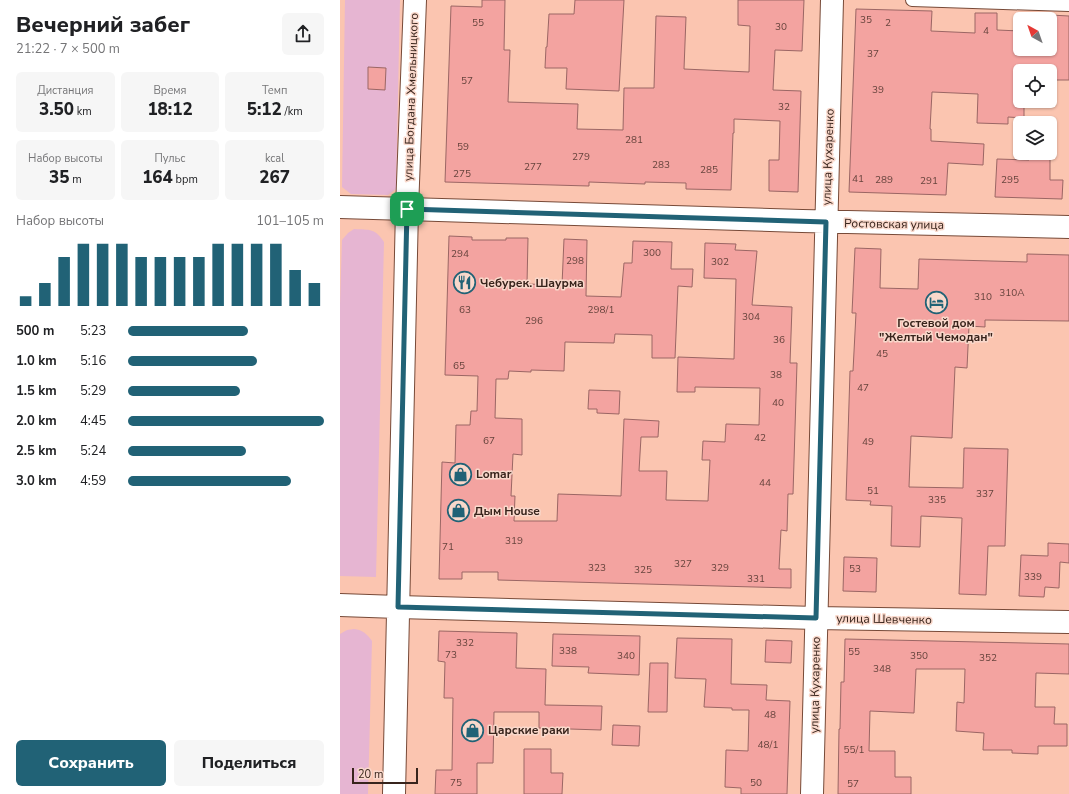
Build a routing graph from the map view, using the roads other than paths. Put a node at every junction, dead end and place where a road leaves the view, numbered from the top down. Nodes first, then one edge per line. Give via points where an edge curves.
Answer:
1 (415, 0) edge
2 (832, 0) edge
3 (912, 0) edge
4 (1069, 5) edge
5 (340, 207) edge
6 (407, 209) junction
7 (826, 222) junction
8 (1069, 227) edge
9 (340, 605) edge
10 (398, 607) junction
11 (816, 618) junction
12 (1069, 622) edge
13 (394, 794) edge
14 (812, 794) edge

1 - 6 street, улица Богдана Хмельницкого
2 - 7 street, улица Кухаренко
3 - 4 lane
5 - 6 street, Ростовская улица
6 - 7 street, Ростовская улица
6 - 10 street, улица Богдана Хмельницкого
7 - 8 street, Ростовская улица
7 - 11 street, улица Кухаренко
9 - 10 street, улица Шевченко
10 - 11 street, улица Шевченко
10 - 13 street, улица Богдана Хмельницкого
11 - 12 street, улица Шевченко
11 - 14 street, улица Кухаренко

